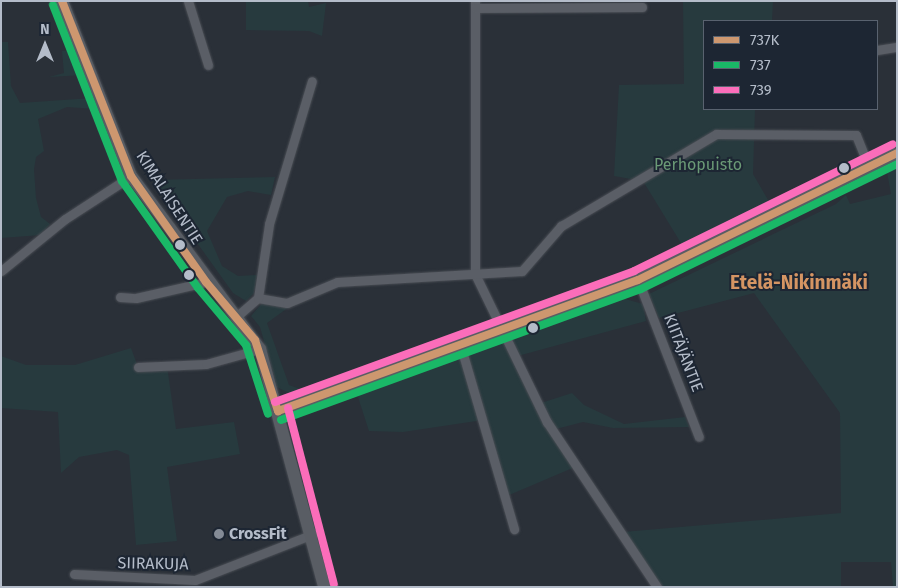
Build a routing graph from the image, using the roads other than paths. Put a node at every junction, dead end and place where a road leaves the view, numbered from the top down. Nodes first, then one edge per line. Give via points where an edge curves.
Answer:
1 (62, 1) edge
2 (188, 1) edge
3 (475, 5) edge
4 (642, 7) dead end
5 (897, 47) edge
6 (878, 50) edge
7 (208, 65) dead end
8 (312, 82) dead end
9 (897, 153) edge
10 (869, 167) junction
11 (131, 176) junction
12 (1, 271) edge
13 (475, 274) junction
14 (638, 280) junction
15 (206, 282) junction
16 (120, 297) dead end
17 (258, 298) junction
18 (236, 317) junction
19 (502, 328) junction
20 (460, 344) junction
21 (260, 349) junction
22 (138, 367) dead end
23 (278, 411) junction
24 (699, 436) dead end
25 (514, 529) dead end
26 (312, 534) junction
27 (74, 574) dead end
28 (137, 584) edge
29 (324, 587) edge
30 (657, 587) edge

1 - 11 street, KIMALAISENTIE
2 - 7 street
3 - 4 street
3 - 13 street
5 - 6 street
8 - 17 street via 282,174
9 - 10 street
10 - 13 street via 856,135 716,134 561,226 522,271
10 - 14 street
11 - 12 street via 65,219
11 - 15 street, KIMALAISENTIE
13 - 17 street via 337,282 287,303
13 - 19 street
14 - 19 street
14 - 24 street, KIITÄJÄNTIE
15 - 16 street via 136,298
15 - 18 street, KIMALAISENTIE
17 - 18 street
18 - 21 street, KIMALAISENTIE
19 - 20 street
19 - 30 street via 547,422
20 - 23 street
20 - 25 street
21 - 22 street via 206,364
21 - 23 street
23 - 26 street
26 - 28 street, SIIRAKUJA via 194,580
26 - 29 street
27 - 28 street, SIIRAKUJA

